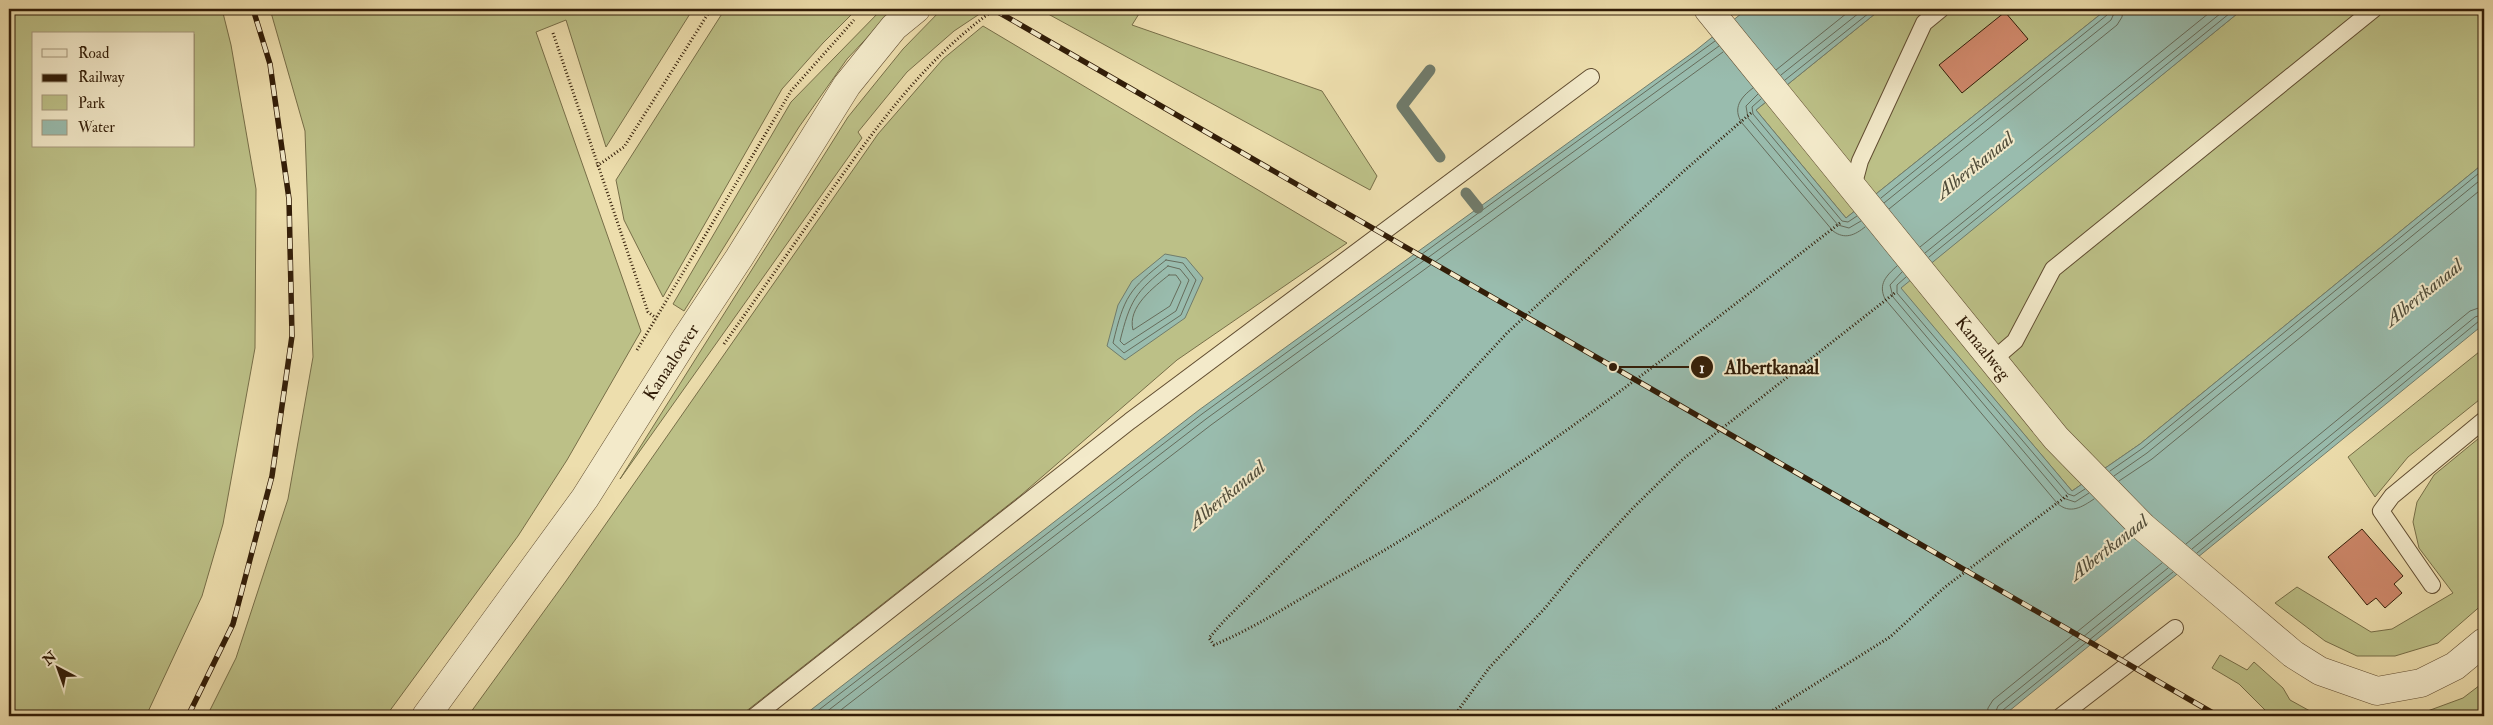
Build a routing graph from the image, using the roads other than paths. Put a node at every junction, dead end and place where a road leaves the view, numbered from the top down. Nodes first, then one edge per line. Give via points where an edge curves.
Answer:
1 (916, 9) edge
2 (1708, 9) edge
3 (1941, 9) edge
4 (2374, 9) edge
5 (1591, 77) dead end
6 (1853, 187) junction
7 (1994, 360) junction
8 (2484, 420) edge
9 (2432, 585) dead end
10 (2175, 628) dead end
11 (2484, 642) edge
12 (426, 716) edge
13 (755, 716) edge
14 (2061, 716) edge

1 - 12 street, Kanaaloever via 894,27 846,86 585,498
2 - 6 street, Kanaalweg
3 - 6 lane via 1924,23 1860,161
4 - 7 lane via 2053,269 2014,341
5 - 13 lane via 1130,421
6 - 7 street, Kanaalweg
7 - 11 street, Kanaalweg via 2056,438 2143,527 2293,654 2320,671 2377,691 2422,682 2455,666
8 - 9 lane via 2392,496 2381,512
10 - 14 lane

